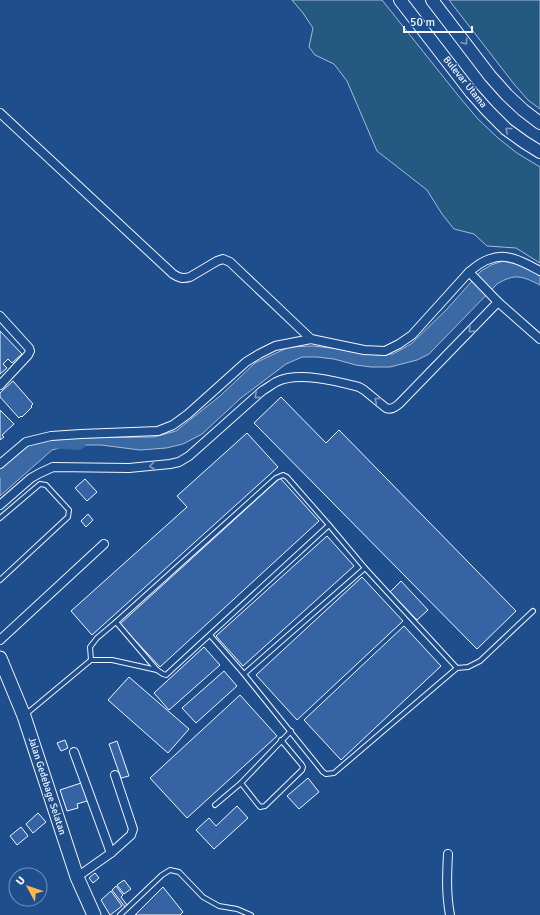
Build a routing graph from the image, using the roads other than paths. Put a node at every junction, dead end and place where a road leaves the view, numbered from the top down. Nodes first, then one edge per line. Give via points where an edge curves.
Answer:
1 (400, 0) edge
2 (432, 0) edge
3 (0, 113) edge
4 (540, 123) edge
5 (540, 152) edge
6 (540, 270) edge
7 (472, 275) junction
8 (498, 302) junction
9 (0, 316) edge
10 (311, 339) junction
11 (540, 339) edge
12 (0, 385) edge
13 (0, 464) edge
14 (0, 505) edge
15 (0, 518) edge
16 (329, 525) junction
17 (104, 544) dead end
18 (365, 568) junction
19 (0, 580) edge
20 (533, 611) dead end
21 (116, 622) junction
22 (210, 635) junction
23 (0, 640) edge
24 (0, 658) edge
25 (91, 660) junction
26 (457, 668) junction
27 (157, 670) junction
28 (244, 674) junction
29 (24, 716) junction
30 (291, 731) junction
31 (281, 740) junction
32 (74, 752) dead end
33 (115, 775) dead end
34 (241, 783) junction
35 (215, 805) dead end
36 (111, 853) junction
37 (448, 854) dead end
38 (77, 877) junction
39 (94, 915) edge
40 (120, 915) edge
41 (251, 915) edge
42 (450, 915) edge

5 -> 1 main road, Bulevar Utama via 506,129 488,111
2 -> 4 main road via 490,76 507,95
3 - 10 street via 173,274 181,278 190,277 217,261 223,259 230,262
6 - 7 street via 504,256 490,258 478,265
7 - 8 street
7 - 10 street via 412,335 385,351 364,350
8 - 11 street
8 -> 14 street via 393,408 386,408 359,387 316,378 288,379 276,382 262,391 179,462 129,468 53,468 31,478
9 - 12 street via 30,351
10 - 13 street via 275,346 246,362 173,425 158,431 51,436 26,442
15 - 19 lane via 40,484 46,485 69,510 68,518
16 - 18 lane
16 - 21 lane via 287,477 283,475 276,478
16 - 22 lane
17 - 23 street
18 - 26 lane
18 - 28 lane
20 - 26 lane via 480,661 468,667
21 - 25 lane via 90,647
21 - 27 lane
22 - 27 lane via 166,675
22 - 28 lane
24 - 29 main road, Jalan Gedebage Selatan
25 - 27 lane via 112,660
25 - 29 lane
26 - 30 lane via 334,773 323,772
28 - 30 lane
29 - 38 main road, Jalan Gedebage Selatan
30 - 31 lane
31 - 34 lane
31 - 34 lane via 302,765 302,770 263,807 260,807
32 - 36 street
33 - 36 street via 134,829
34 - 35 lane
36 - 38 street
37 - 42 street via 446,880
38 - 39 main road, Jalan Gedebage Selatan
40 - 41 lane via 170,870 179,872 204,897 219,906

